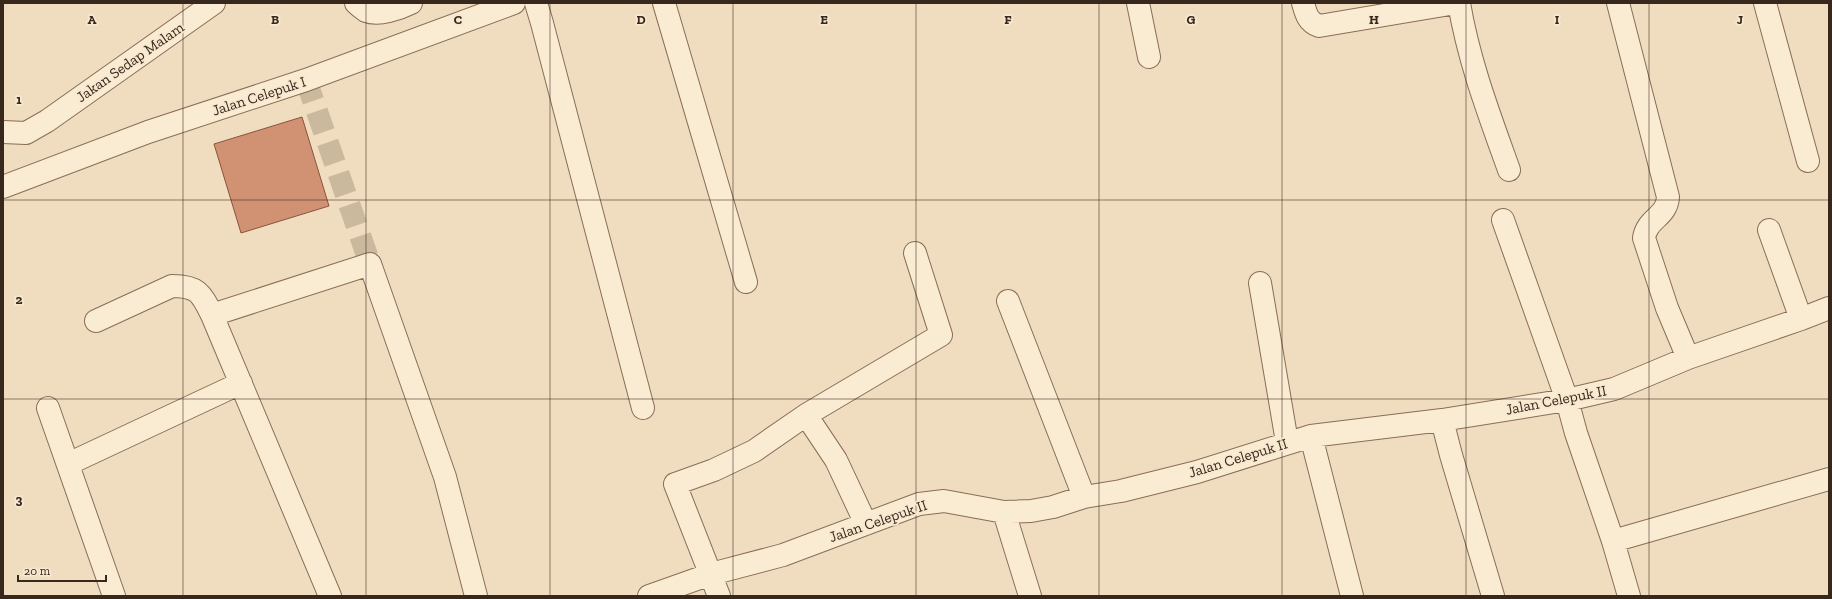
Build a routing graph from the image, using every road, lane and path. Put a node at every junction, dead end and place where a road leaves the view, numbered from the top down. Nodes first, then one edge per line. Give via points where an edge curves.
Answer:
1 (214, 3) edge
2 (356, 3) edge
3 (411, 3) edge
4 (514, 3) edge
5 (536, 3) edge
6 (664, 3) edge
7 (1138, 3) edge
8 (1303, 3) edge
9 (1458, 3) edge
10 (1618, 3) edge
11 (1765, 3) edge
12 (1432, 5) edge
13 (1148, 57) dead end
14 (3, 132) edge
15 (1808, 161) dead end
16 (1509, 170) dead end
17 (3, 187) edge
18 (1503, 220) dead end
19 (1769, 230) dead end
20 (915, 254) dead end
21 (746, 282) dead end
22 (1260, 283) dead end
23 (1008, 301) dead end
24 (1829, 308) edge
25 (212, 315) junction
26 (1801, 319) junction
27 (96, 322) dead end
28 (1688, 358) junction
29 (241, 383) junction
30 (1566, 400) junction
31 (48, 408) dead end
32 (643, 408) dead end
33 (806, 415) junction
34 (1442, 420) junction
35 (1311, 436) junction
36 (1287, 442) junction
37 (68, 464) junction
38 (1829, 479) edge
39 (1084, 497) junction
40 (1004, 512) junction
41 (866, 524) junction
42 (1613, 541) junction
43 (711, 574) junction
44 (114, 596) edge
45 (330, 596) edge
46 (476, 596) edge
47 (650, 596) edge
48 (719, 596) edge
49 (1030, 596) edge
50 (1352, 596) edge
51 (1493, 596) edge
52 (1629, 596) edge

1 - 14 street, Jakan Sedap Malam via 47,121 26,133
2 - 3 street via 365,11 373,13
4 - 17 street, Jalan Celepuk I via 306,80 148,132
5 - 32 street
6 - 21 street
7 - 13 street
8 - 12 street via 1308,18 1319,26
9 - 12 street
9 - 16 street via 1474,70
10 - 28 street via 1668,197 1668,205 1652,220 1644,238 1666,308
11 - 15 street
18 - 30 street
19 - 26 street
20 - 33 street via 941,336
22 - 36 street
23 - 39 street
24 - 26 street, Jalan Celepuk II
25 - 27 street via 201,294 185,286 172,286
25 - 29 street
25 - 46 street via 370,264 445,477
26 - 28 street, Jalan Celepuk II
28 - 30 street, Jalan Celepuk II via 1614,389
29 - 37 street
29 - 45 street
30 - 34 street, Jalan Celepuk II
30 - 42 street
31 - 37 street
33 - 41 street via 836,460
33 - 43 street via 754,451 714,470 675,484
34 - 35 street, Jalan Celepuk II
34 - 51 street
35 - 36 street, Jalan Celepuk II
35 - 50 street
36 - 39 street, Jalan Celepuk II via 1197,472 1121,491
37 - 44 street
38 - 42 street
39 - 40 street, Jalan Celepuk II via 1053,508
40 - 41 street, Jalan Celepuk II via 944,500 919,504
40 - 49 street
41 - 43 street, Jalan Celepuk II via 783,555
42 - 52 street
43 - 47 street, Jalan Celepuk II
43 - 48 street

